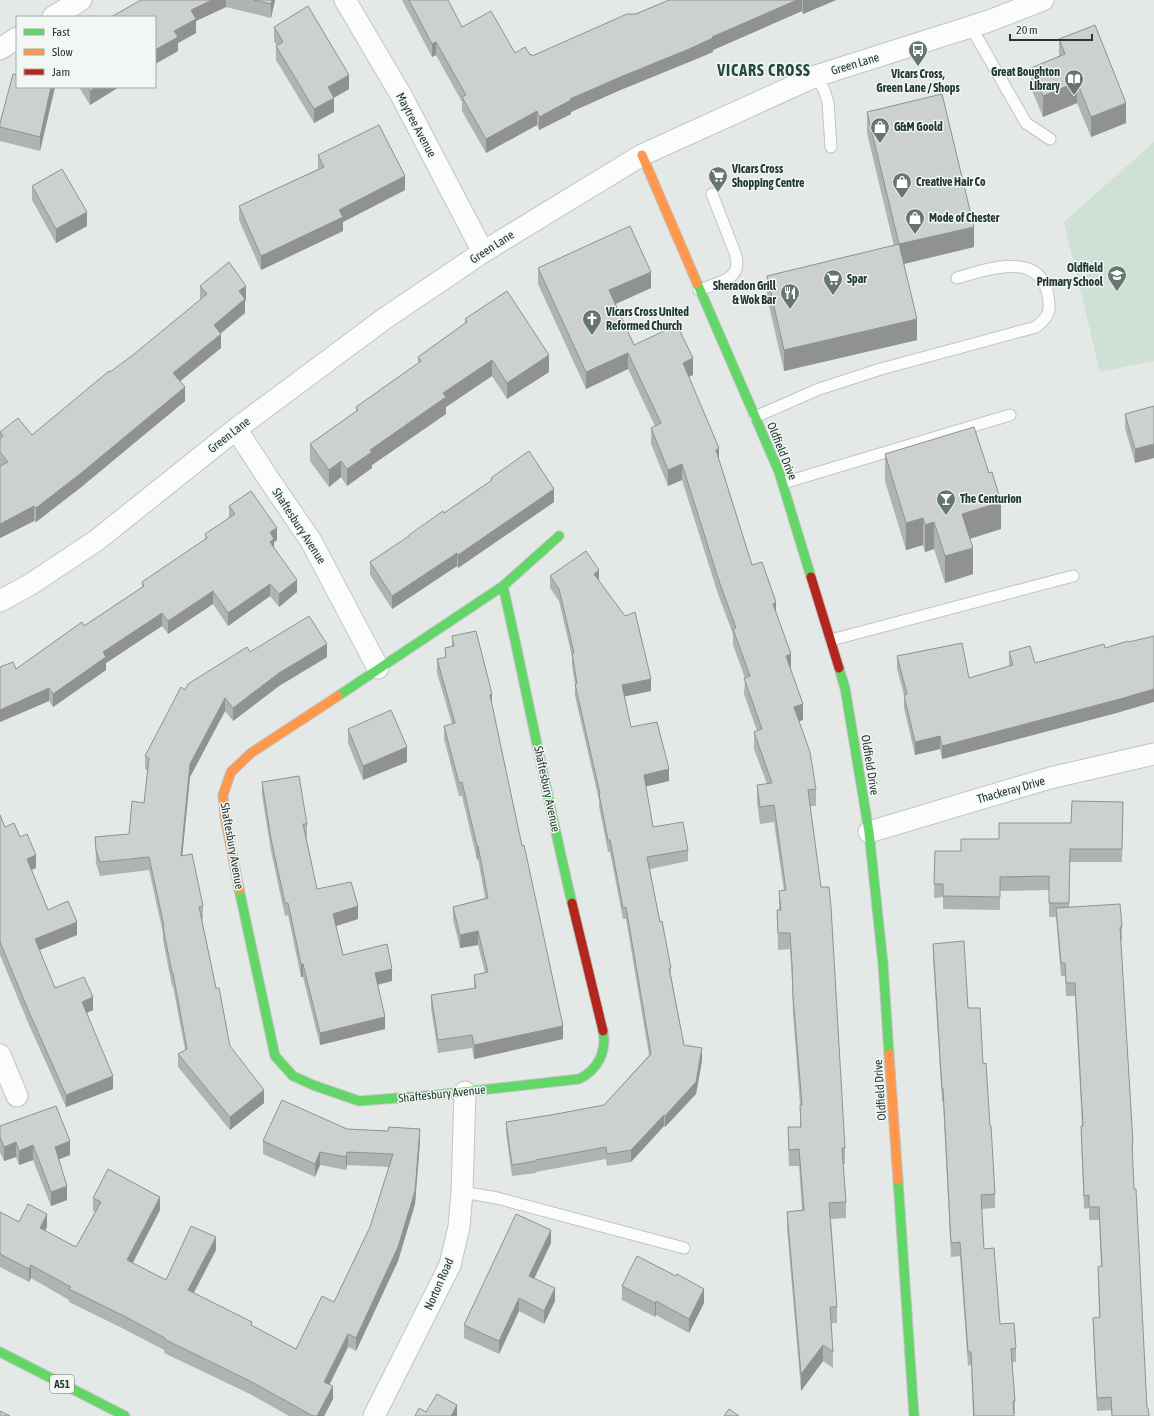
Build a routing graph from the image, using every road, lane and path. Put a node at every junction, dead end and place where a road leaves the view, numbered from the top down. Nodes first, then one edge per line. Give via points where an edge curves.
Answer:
1 (81, 0) edge
2 (345, 0) edge
3 (1043, 0) edge
4 (55, 16) edge
5 (970, 27) junction
6 (16, 39) edge
7 (0, 49) edge
8 (816, 76) junction
9 (1050, 139) dead end
10 (831, 147) dead end
11 (642, 155) junction
12 (712, 194) dead end
13 (483, 252) junction
14 (957, 278) dead end
15 (699, 290) junction
16 (1010, 416) dead end
17 (755, 417) junction
18 (236, 429) junction
19 (783, 483) junction
20 (559, 536) dead end
21 (1073, 576) dead end
22 (503, 586) junction
23 (0, 601) edge
24 (831, 640) junction
25 (378, 668) junction
26 (1154, 754) edge
27 (1154, 760) edge
28 (869, 832) junction
29 (0, 1055) edge
30 (466, 1092) junction
31 (17, 1096) dead end
32 (462, 1192) junction
33 (684, 1248) dead end
34 (0, 1352) edge
35 (125, 1416) edge
36 (374, 1416) edge
37 (914, 1416) edge

1 - 4 street
2 - 13 street, Maytree Avenue via 401,95
3 - 5 street, Green Lane
5 - 8 street, Green Lane
5 - 9 lane via 1026,123
6 - 7 street
8 - 10 lane via 828,102
8 - 11 street, Green Lane
11 - 13 street, Green Lane
11 - 15 main road, Oldfield Drive
12 - 15 lane via 738,262 735,274 730,278
13 - 18 street, Green Lane via 384,319
14 - 17 lane via 990,268 1014,266 1037,273 1048,293 1050,308 1046,319 1036,327 881,369 819,390
15 - 17 main road, Oldfield Drive
16 - 19 lane
17 - 19 main road, Oldfield Drive
18 - 23 street, Green Lane via 97,540 31,584
18 - 25 street, Shaftesbury Avenue via 311,541
19 - 24 main road, Oldfield Drive
20 - 22 main road, Shaftesbury Avenue
21 - 24 lane
22 - 25 main road, Shaftesbury Avenue
22 - 30 main road, Shaftesbury Avenue via 558,844 604,1033 604,1046 600,1060 591,1072 578,1079
24 - 28 main road, Oldfield Drive via 845,688
25 - 30 main road, Shaftesbury Avenue via 251,753 232,772 224,795 225,817 250,942 275,1056 293,1076 359,1101
26 - 27 street
26 - 28 street, Thackeray Drive via 1050,778
28 - 37 main road, Oldfield Drive via 883,964
29 - 31 street
30 - 32 street, Norton Road
32 - 33 lane via 497,1198
32 - 36 street, Norton Road via 459,1227 450,1265
34 - 35 main road, A51

